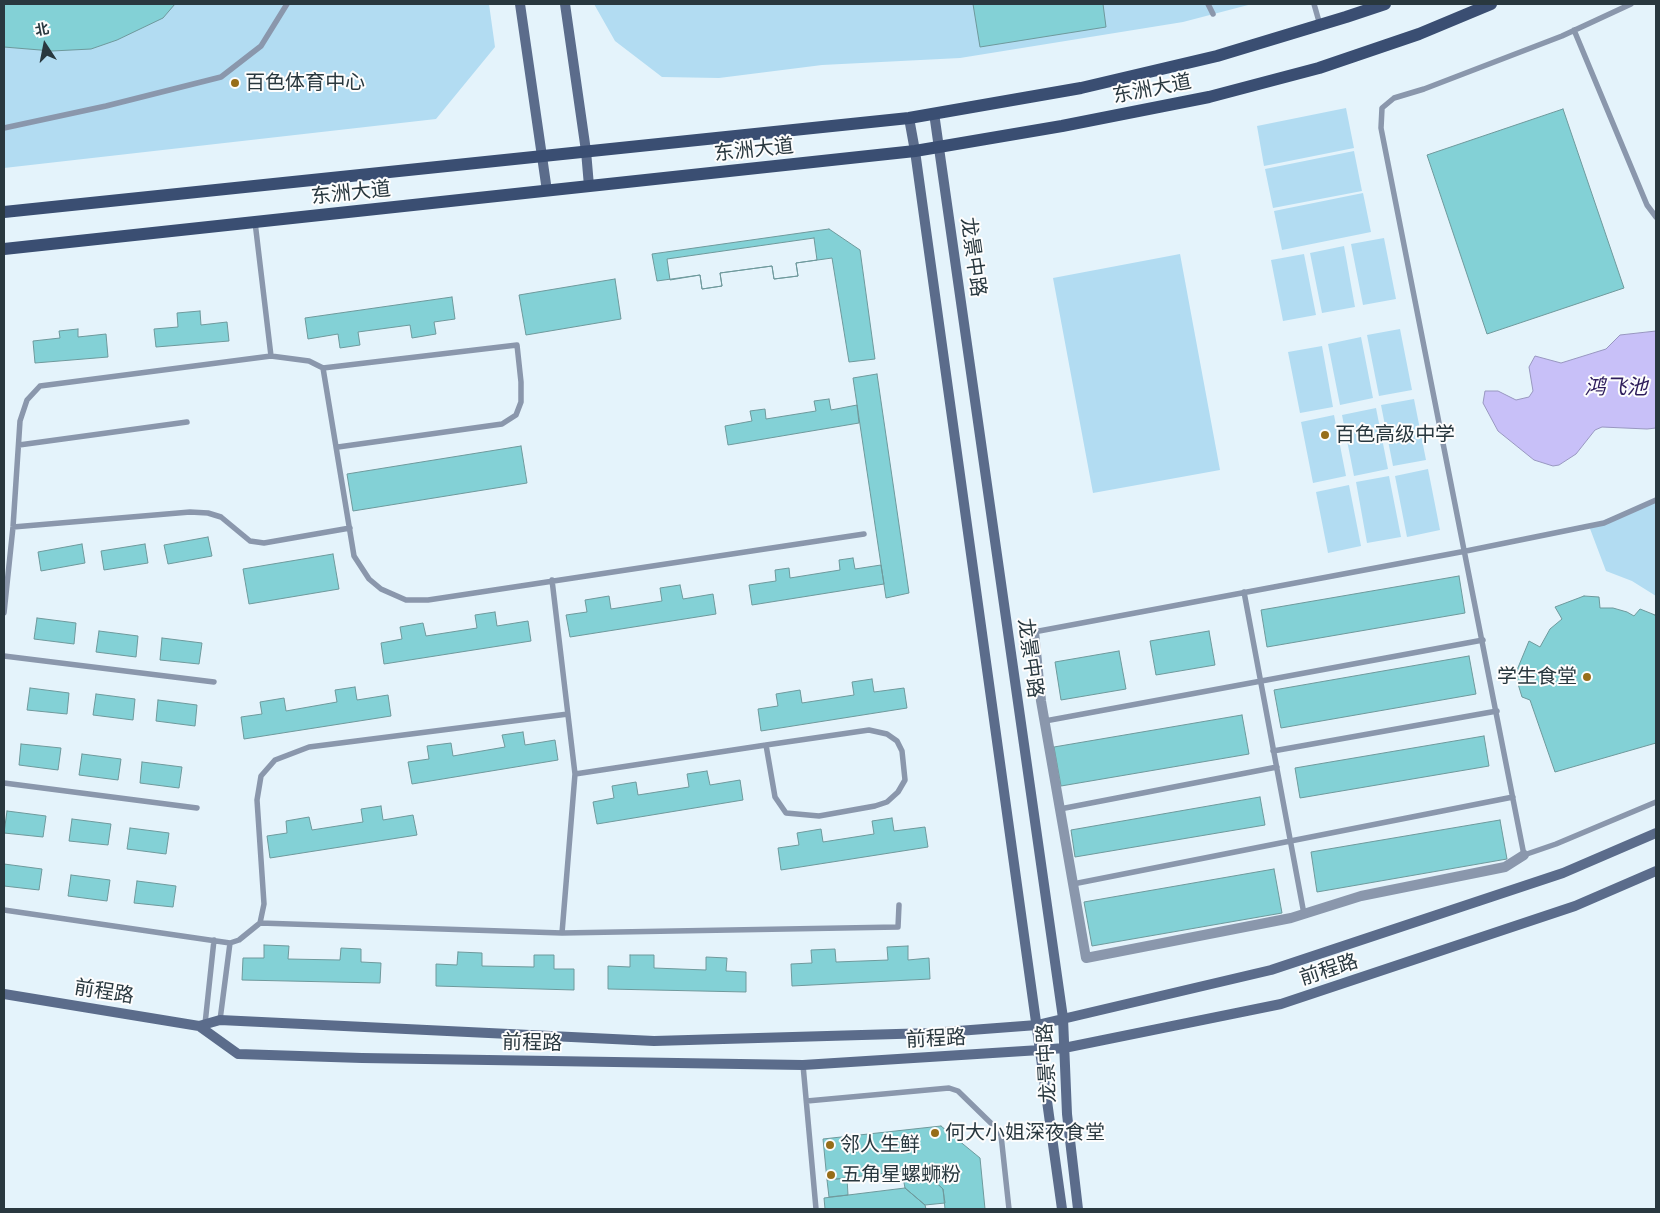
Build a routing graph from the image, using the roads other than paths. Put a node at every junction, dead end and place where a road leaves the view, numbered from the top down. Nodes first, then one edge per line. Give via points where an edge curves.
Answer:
1 (287, 4) edge
2 (520, 4) edge
3 (565, 4) edge
4 (1208, 4) edge
5 (1314, 4) edge
6 (1385, 4) edge
7 (1491, 4) edge
8 (1631, 4) edge
9 (1212, 14) dead end
10 (1320, 25) junction
11 (1574, 30) junction
12 (934, 113) junction
13 (909, 118) junction
14 (4, 128) edge
15 (938, 147) junction
16 (586, 151) junction
17 (915, 151) junction
18 (542, 156) junction
19 (589, 186) junction
20 (547, 191) junction
21 (4, 212) edge
22 (1656, 217) edge
23 (255, 222) junction
24 (4, 249) edge
25 (271, 356) junction
26 (323, 368) junction
27 (187, 422) dead end
28 (19, 445) junction
29 (338, 447) junction
30 (1656, 500) edge
31 (13, 526) junction
32 (350, 528) junction
33 (864, 534) dead end
34 (1466, 551) junction
35 (552, 580) junction
36 (5, 586) edge
37 (1244, 592) junction
38 (4, 613) edge
39 (1029, 633) joint
40 (1483, 640) junction
41 (4, 656) edge
42 (1260, 681) junction
43 (214, 682) dead end
44 (1497, 711) junction
45 (568, 714) junction
46 (1045, 721) junction
47 (766, 745) junction
48 (1274, 751) junction
49 (1277, 767) junction
50 (575, 774) junction
51 (4, 783) edge
52 (1514, 797) junction
53 (1656, 802) edge
54 (197, 808) dead end
55 (1060, 809) junction
56 (1656, 833) edge
57 (1290, 842) junction
58 (1524, 854) junction
59 (1656, 871) edge
60 (1073, 884) junction
61 (899, 904) dead end
62 (4, 910) edge
63 (1304, 914) junction
64 (260, 923) junction
65 (562, 933) junction
66 (214, 940) junction
67 (230, 943) junction
68 (4, 994) edge
69 (1064, 1018) junction
70 (220, 1020) junction
71 (1037, 1024) junction
72 (202, 1025) junction
73 (1064, 1048) junction
74 (1040, 1050) junction
75 (803, 1065) junction
76 (806, 1101) junction
77 (816, 1209) edge
78 (1009, 1209) edge
79 (1062, 1209) edge
80 (1078, 1209) edge

1 - 14 lane via 261,46 221,77
2 - 18 street
3 - 16 street
4 - 9 lane
5 - 10 lane
6 - 10 main road, 东洲大道
7 - 15 main road, 东洲大道 via 1419,34 1310,70 1209,97
8 - 11 lane
10 - 12 main road, 东洲大道 via 1217,56 1081,88
11 - 22 lane via 1648,205
11 - 34 lane via 1394,98 1382,108 1381,128
12 - 13 main road, 东洲大道
12 - 15 street, 龙景中路
13 - 16 main road, 东洲大道
13 - 17 street, 龙景中路
15 - 17 main road, 东洲大道
15 - 69 street, 龙景中路
16 - 18 main road, 东洲大道
16 - 19 street
17 - 19 main road, 东洲大道
17 - 71 street, 龙景中路
18 - 20 street
18 - 21 main road, 东洲大道
19 - 20 main road, 东洲大道
20 - 23 main road, 东洲大道
23 - 24 main road, 东洲大道
23 - 25 lane
25 - 26 lane via 309,361
25 - 28 lane via 40,386 27,400 20,421
26 - 29 lane
26 - 29 lane via 517,345 521,402 516,415 502,424
27 - 28 lane
28 - 31 lane
29 - 32 lane
30 - 34 lane via 1604,523
31 - 32 lane via 190,512 220,517 250,542 264,543
31 - 36 lane
32 - 35 lane via 354,556 369,579 381,589 406,600 428,600
33 - 35 lane
34 - 37 lane
34 - 40 lane
35 - 45 lane
36 - 38 lane
37 - 39 lane
37 - 42 lane
39 - 46 street
40 - 42 lane
40 - 44 lane
41 - 43 lane
42 - 46 lane
42 - 48 lane
44 - 48 lane
44 - 52 lane
45 - 50 lane
45 - 64 lane via 309,747 275,760 261,776 258,800 264,904
46 - 55 street
47 - 47 lane via 869,730 887,734 897,741 902,751 906,780 887,802 875,806 818,816 786,813 774,797
47 - 50 lane
48 - 49 lane
49 - 55 lane
49 - 57 lane
50 - 65 lane
51 - 54 lane
52 - 57 lane
52 - 58 lane
53 - 58 lane
55 - 60 street
56 - 69 street, 前程路 via 1562,873 1271,970
57 - 60 lane
57 - 63 lane
58 - 63 street via 1505,867 1361,896
59 - 73 street, 前程路 via 1575,906 1281,1004
60 - 63 street via 1086,958
61 - 65 lane via 898,927
62 - 66 lane
64 - 65 lane
64 - 67 lane
66 - 67 lane
66 - 72 lane
67 - 70 lane
68 - 72 street, 前程路
69 - 71 street, 前程路
69 - 73 street, 龙景中路
70 - 71 street, 前程路 via 654,1041 931,1033
70 - 72 street, 前程路
71 - 74 street, 龙景中路
72 - 75 street, 前程路 via 238,1054
73 - 74 street, 前程路
73 - 80 street, 龙景中路 via 1067,1114
74 - 75 street, 前程路
74 - 79 street, 龙景中路
75 - 76 lane
76 - 77 lane
76 - 78 lane via 949,1088 958,1090 1001,1135

